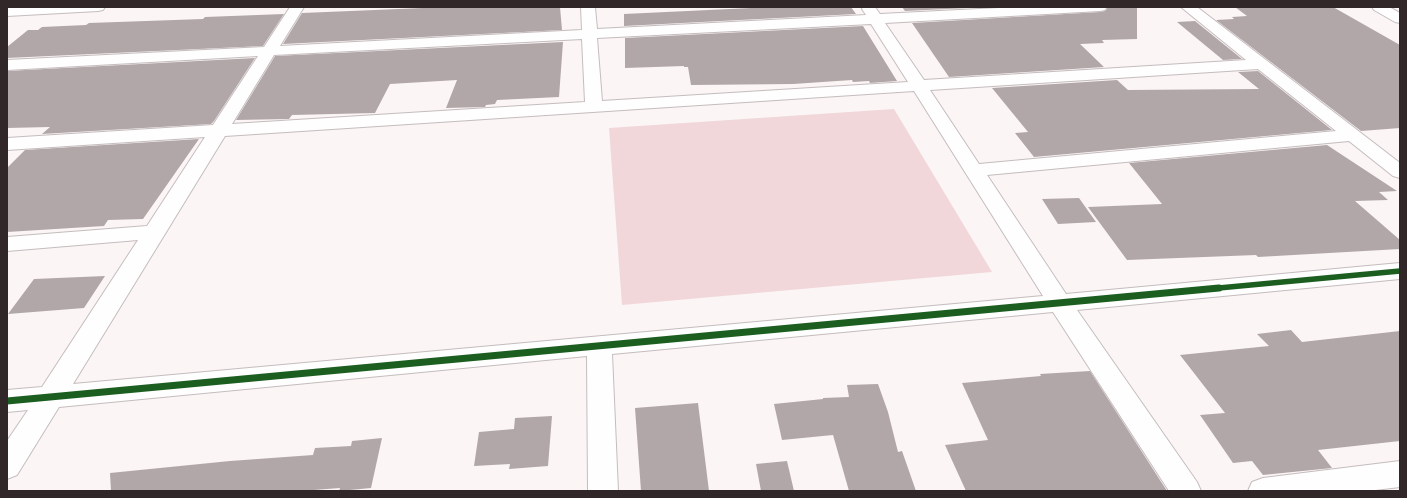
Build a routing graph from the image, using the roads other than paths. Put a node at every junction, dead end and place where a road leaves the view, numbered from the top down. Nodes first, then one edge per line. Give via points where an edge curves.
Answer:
1 (98, 7) edge
2 (297, 7) edge
3 (588, 7) edge
4 (1100, 7) edge
5 (1188, 7) edge
6 (1379, 7) edge
7 (7, 12) edge
8 (871, 13) edge
9 (1400, 19) edge
10 (589, 34) junction
11 (269, 51) junction
12 (1261, 64) junction
13 (7, 65) edge
14 (918, 86) junction
15 (594, 106) junction
16 (219, 131) junction
17 (1353, 135) junction
18 (7, 144) edge
19 (974, 170) junction
20 (1400, 172) edge
21 (154, 232) junction
22 (7, 244) edge
23 (1400, 271) edge
24 (1060, 303) junction
25 (599, 346) junction
26 (50, 397) junction
27 (7, 401) edge
28 (7, 466) edge
29 (1400, 474) edge
30 (603, 491) edge
31 (1186, 491) edge
32 (1263, 491) edge

1 - 7 street
2 - 11 street
3 - 10 street
4 - 8 street
5 - 12 street
6 - 9 street
8 - 10 street
8 - 14 street
10 - 11 street
10 - 15 street
11 - 13 street
11 - 16 street
12 - 14 street
12 - 17 street
14 - 15 street
14 - 19 street
15 - 16 street
16 - 18 street
16 - 21 street
17 - 19 street
17 - 20 street
19 - 24 street
21 - 22 street
21 - 26 street
23 - 24 street
24 - 25 street
24 - 31 street
25 - 26 street
25 - 30 street
26 - 27 street
26 - 28 street
29 - 32 street

